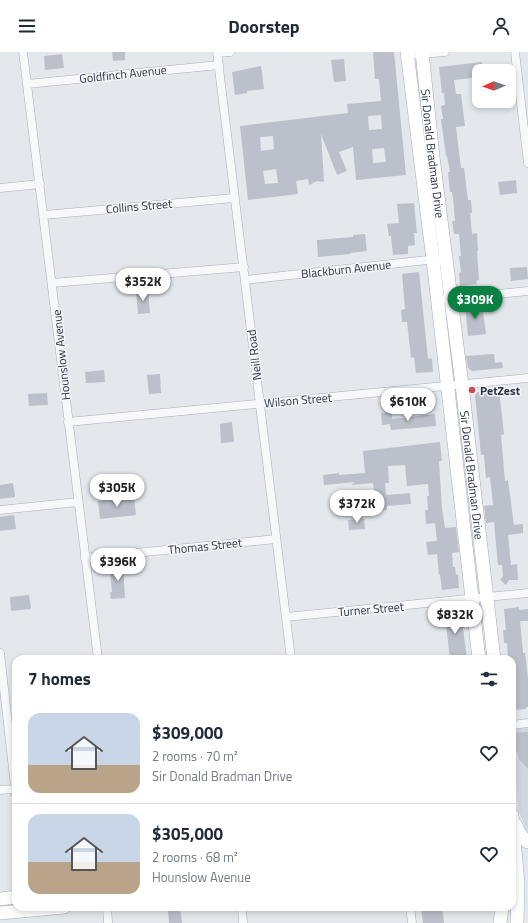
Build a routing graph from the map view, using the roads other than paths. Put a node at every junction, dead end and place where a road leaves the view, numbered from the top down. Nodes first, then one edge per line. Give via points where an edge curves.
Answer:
1 (23, 52) edge
2 (230, 52) edge
3 (445, 52) edge
4 (515, 52) edge
5 (217, 53) edge
6 (422, 53) edge
7 (408, 54) edge
8 (219, 65) junction
9 (27, 84) junction
10 (528, 163) edge
11 (40, 184) junction
12 (0, 188) edge
13 (234, 198) junction
14 (44, 214) junction
15 (446, 259) junction
16 (433, 260) junction
17 (244, 267) junction
18 (245, 280) junction
19 (52, 283) junction
20 (528, 291) edge
21 (451, 298) junction
22 (437, 300) junction
23 (528, 378) edge
24 (462, 385) junction
25 (447, 386) junction
26 (260, 404) junction
27 (68, 422) junction
28 (78, 502) junction
29 (0, 510) edge
30 (276, 540) junction
31 (85, 558) junction
32 (528, 593) edge
33 (487, 598) junction
34 (473, 599) junction
35 (286, 617) junction
36 (0, 653) edge
37 (97, 655) edge
38 (291, 655) edge
39 (479, 655) edge
40 (494, 655) edge
41 (1, 671) edge
42 (528, 723) edge
43 (516, 724) edge
44 (12, 760) edge
45 (0, 790) edge
46 (12, 792) edge
47 (516, 823) edge
48 (516, 838) edge
49 (528, 842) edge
50 (518, 849) edge
51 (521, 866) edge
52 (12, 898) edge
53 (0, 899) edge
54 (13, 911) edge
55 (107, 911) edge
56 (242, 911) edge
57 (410, 911) edge
58 (0, 913) edge
59 (108, 923) edge
60 (243, 923) edge
61 (412, 923) edge
62 (517, 923) edge

1 - 9 street, Hounslow Avenue
2 - 5 street
3 - 6 street
4 - 10 street
5 - 8 street, Neill Road
6 - 7 street
6 - 15 main road, Sir Donald Bradman Drive
7 - 16 main road, Sir Donald Bradman Drive
8 - 9 street, Goldfinch Avenue
8 - 13 street, Neill Road
9 - 11 street, Hounslow Avenue
11 - 12 street
11 - 14 street, Hounslow Avenue
13 - 14 street, Collins Street
13 - 17 street, Neill Road
14 - 19 street, Hounslow Avenue
15 - 16 street, Blackburn Avenue
15 - 21 main road, Sir Donald Bradman Drive
16 - 18 street, Blackburn Avenue
16 - 22 main road, Sir Donald Bradman Drive
17 - 18 street, Neill Road
17 - 19 street
18 - 26 street, Neill Road
19 - 27 street, Hounslow Avenue
20 - 21 street
21 - 22 street
21 - 24 main road, Sir Donald Bradman Drive
22 - 25 main road, Sir Donald Bradman Drive
23 - 24 street, Wilson Street
24 - 25 street, Wilson Street
24 - 33 main road, Sir Donald Bradman Drive
25 - 26 street, Wilson Street
25 - 34 main road, Sir Donald Bradman Drive
26 - 27 street, Wilson Street
26 - 30 street, Neill Road
27 - 28 street, Hounslow Avenue
28 - 29 street
28 - 31 street, Hounslow Avenue
30 - 31 street, Thomas Street
30 - 35 street, Neill Road
31 - 37 street, Hounslow Avenue
32 - 33 street, Turner Street
33 - 34 street, Turner Street
33 - 40 main road, Sir Donald Bradman Drive
34 - 35 street, Turner Street
34 - 39 main road, Sir Donald Bradman Drive
35 - 38 street, Neill Road
36 - 41 street
41 - 44 street
42 - 43 street
45 - 46 street
47 - 49 main road via 524,840
48 - 50 main road
50 - 51 main road
51 - 62 main road
52 - 53 main road
54 - 58 main road
55 - 59 street
56 - 60 street
57 - 61 street

